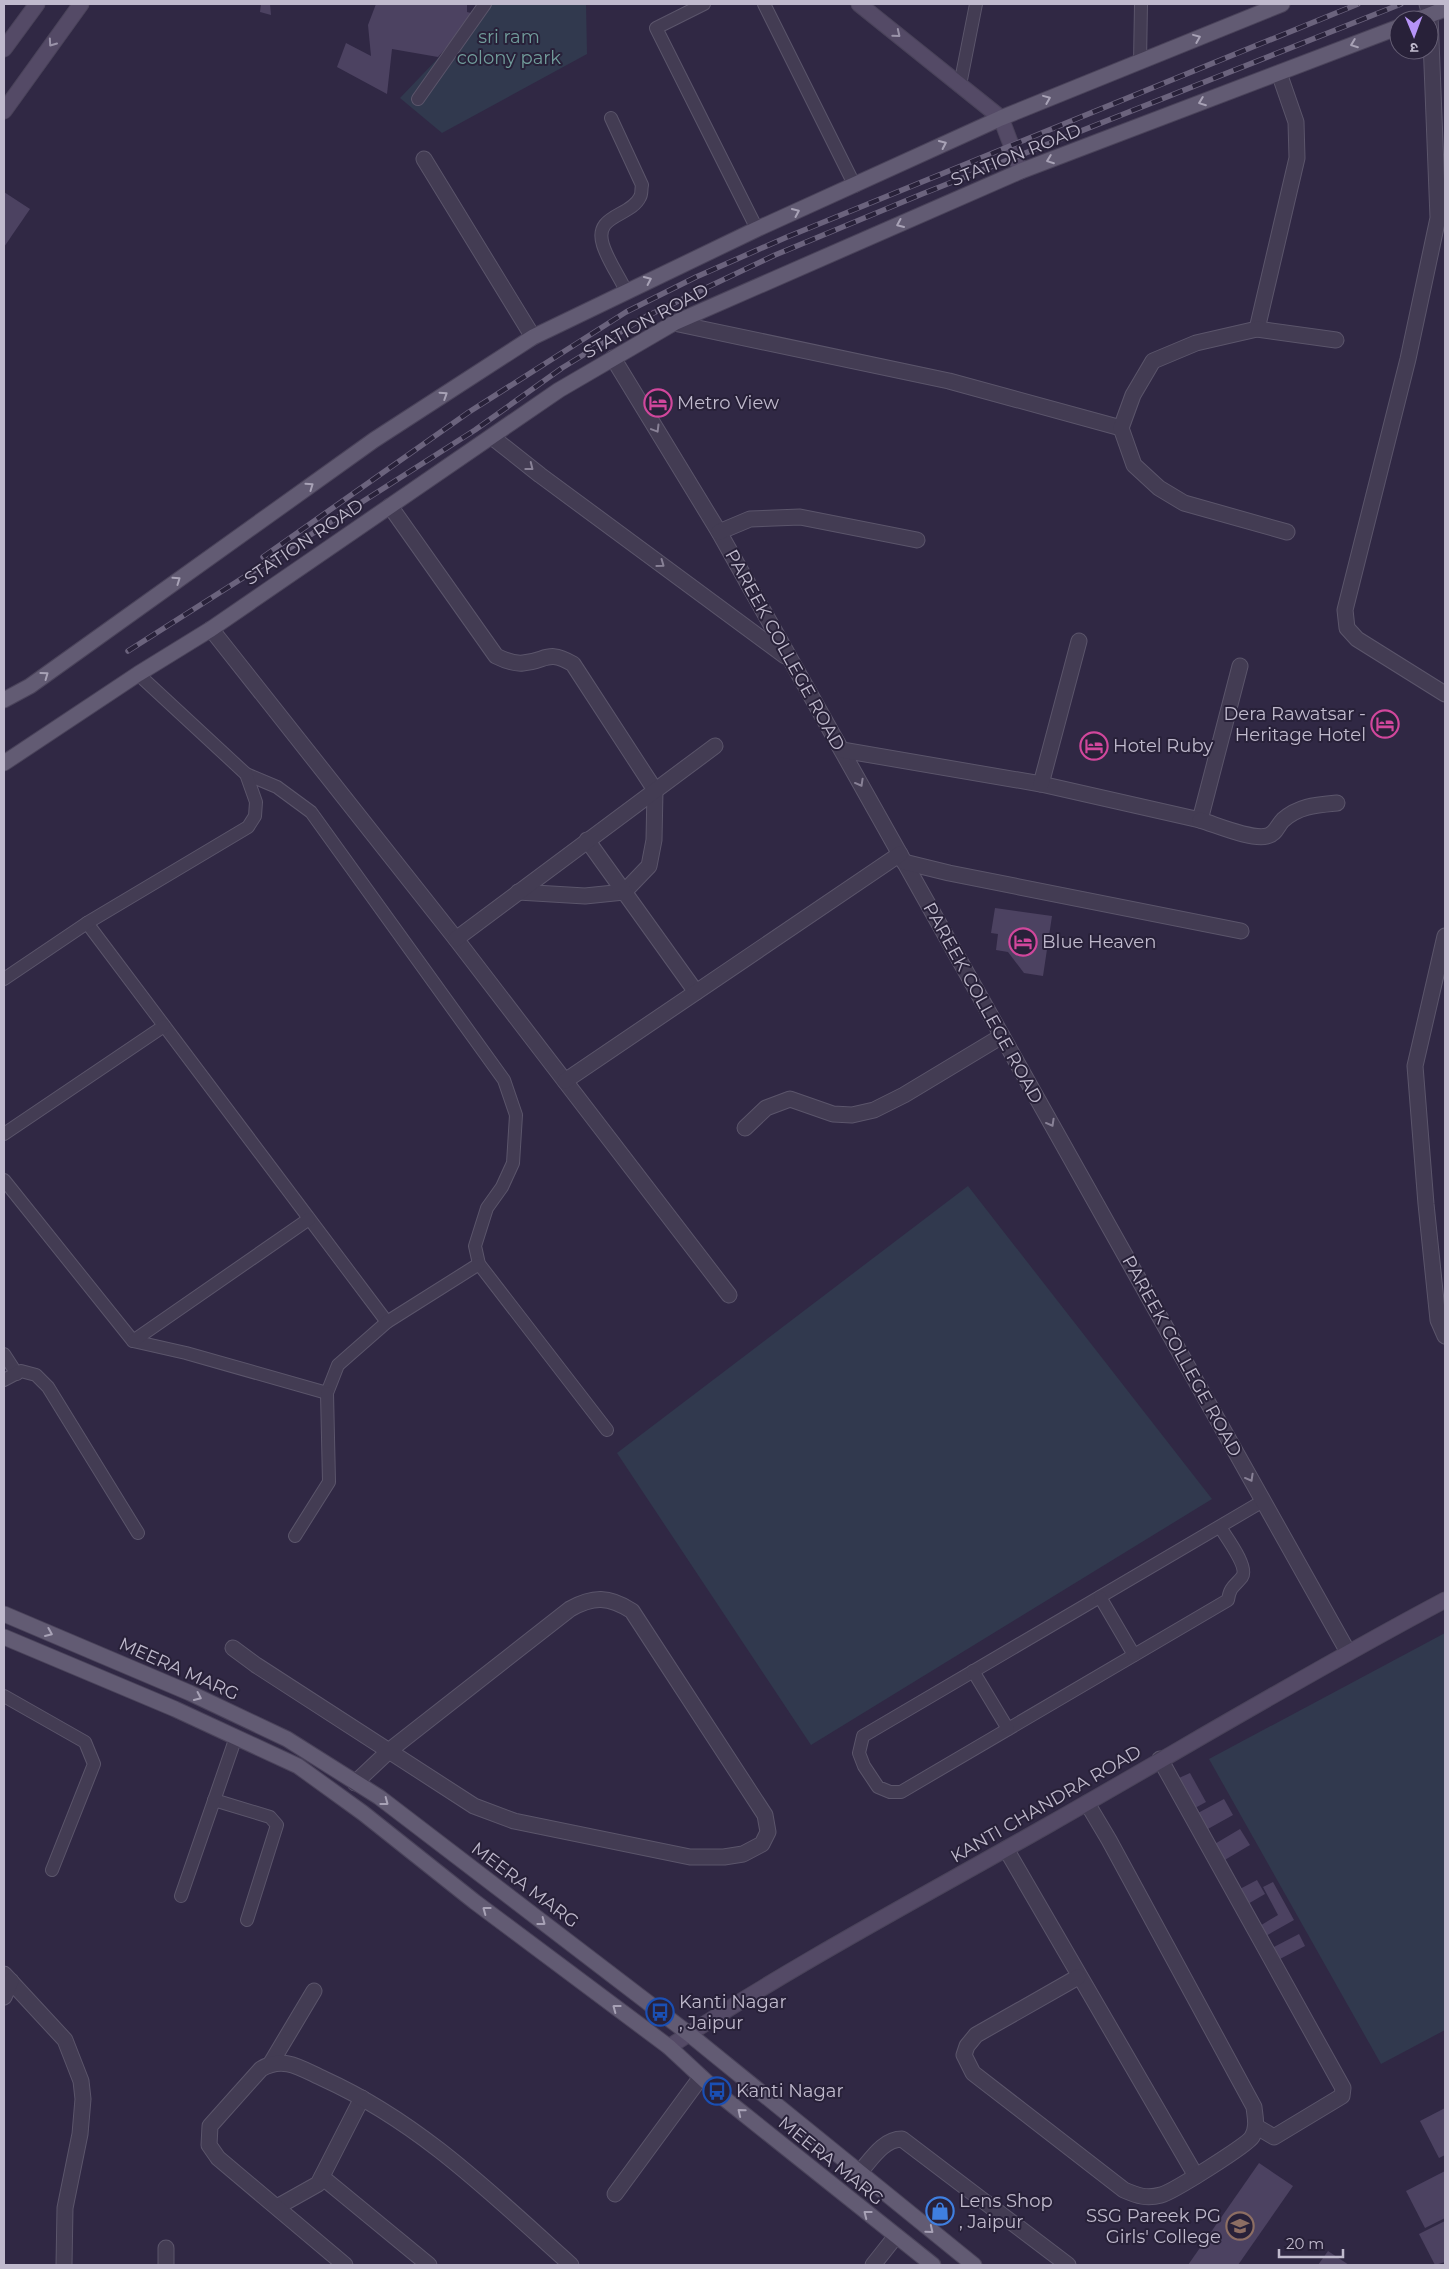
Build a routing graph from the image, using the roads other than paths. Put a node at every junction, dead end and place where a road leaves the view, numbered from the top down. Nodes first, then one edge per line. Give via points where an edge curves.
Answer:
1 (37, 4) edge
2 (81, 4) edge
3 (485, 4) edge
4 (704, 4) edge
5 (764, 4) edge
6 (859, 4) edge
7 (976, 4) edge
8 (1141, 4) edge
9 (1282, 4) edge
10 (1389, 31) edge
11 (4, 49) edge
12 (1427, 60) edge
13 (1140, 62) junction
14 (1279, 73) junction
15 (960, 85) junction
16 (418, 99) dead end
17 (4, 111) edge
18 (611, 118) dead end
19 (1001, 118) junction
20 (424, 159) dead end
21 (1021, 171) junction
22 (855, 186) junction
23 (757, 229) junction
24 (626, 291) junction
25 (674, 324) junction
26 (1257, 329) junction
27 (533, 337) junction
28 (1336, 340) dead end
29 (613, 358) junction
30 (1121, 428) junction
31 (492, 437) junction
32 (390, 506) junction
33 (719, 532) junction
34 (1287, 532) dead end
35 (918, 540) dead end
36 (211, 629) junction
37 (1079, 642) dead end
38 (790, 659) junction
39 (1240, 666) dead end
40 (138, 674) junction
41 (1445, 694) edge
42 (4, 700) edge
43 (715, 746) dead end
44 (842, 750) junction
45 (4, 763) edge
46 (246, 774) junction
47 (1041, 784) junction
48 (654, 790) junction
49 (1337, 803) dead end
50 (1200, 820) junction
51 (587, 840) junction
52 (902, 858) junction
53 (518, 892) junction
54 (624, 892) junction
55 (87, 923) junction
56 (1241, 931) dead end
57 (1445, 936) edge
58 (456, 939) junction
59 (4, 979) edge
60 (696, 992) junction
61 (164, 1026) junction
62 (1002, 1036) junction
63 (565, 1081) junction
64 (745, 1128) dead end
65 (4, 1134) edge
66 (4, 1180) edge
67 (309, 1219) junction
68 (478, 1264) junction
69 (729, 1295) dead end
70 (387, 1322) junction
71 (1445, 1336) edge
72 (133, 1341) junction
73 (4, 1354) edge
74 (17, 1374) junction
75 (4, 1380) edge
76 (327, 1393) junction
77 (607, 1430) dead end
78 (1263, 1501) junction
79 (1220, 1527) junction
80 (138, 1533) dead end
81 (295, 1536) dead end
82 (1100, 1597) junction
83 (1445, 1600) edge
84 (4, 1614) edge
85 (4, 1637) edge
86 (234, 1648) dead end
87 (1348, 1652) junction
88 (1134, 1655) junction
89 (973, 1671) junction
90 (4, 1696) edge
91 (1008, 1729) junction
92 (236, 1737) junction
93 (390, 1750) junction
94 (1160, 1759) junction
95 (355, 1783) junction
96 (214, 1800) junction
97 (1087, 1803) junction
98 (1006, 1849) junction
99 (52, 1870) dead end
100 (181, 1896) dead end
101 (247, 1920) dead end
102 (1078, 1976) junction
103 (8, 1978) edge
104 (314, 1991) dead end
105 (4, 1997) edge
106 (689, 2034) junction
107 (669, 2047) junction
108 (270, 2063) junction
109 (701, 2077) junction
110 (362, 2098) junction
111 (1256, 2127) junction
112 (859, 2174) junction
113 (1196, 2176) junction
114 (322, 2177) junction
115 (615, 2194) dead end
116 (278, 2207) junction
117 (896, 2236) junction
118 (166, 2248) dead end
119 (64, 2265) edge
120 (166, 2265) edge
121 (345, 2265) edge
122 (429, 2265) edge
123 (571, 2265) edge
124 (873, 2265) edge
125 (933, 2265) edge
126 (974, 2265) edge
127 (1068, 2265) edge

1 - 11 street
2 -> 17 street
3 - 16 lane
4 - 23 lane via 656,28
5 - 22 lane
6 -> 15 street
7 - 15 lane
8 - 13 lane
13 -> 9 main road
10 -> 14 main road, STATION ROAD
12 - 41 street via 1438,218 1408,359 1344,610 1347,628 1357,639
19 -> 13 main road
14 -> 21 main road, STATION ROAD
14 - 26 street via 1296,122 1297,158
15 - 19 street
18 - 24 lane via 642,185 641,196 634,205 606,222 602,232 603,245
19 - 21 street
22 -> 19 main road
20 - 27 street
21 -> 25 main road, STATION ROAD
23 -> 22 main road
24 -> 23 main road
24 - 27 main road
25 - 29 main road, STATION ROAD
25 - 30 street via 949,381
26 - 28 street
26 - 30 street via 1196,343 1153,361 1133,395
42 -> 27 main road via 30,686 374,440
29 - 31 main road, STATION ROAD via 559,390
29 -> 33 street, PAREEK COLLEGE ROAD
30 - 34 street via 1134,465 1184,504
31 - 32 main road, STATION ROAD
31 -> 38 street
32 - 36 main road, STATION ROAD
32 - 48 street via 496,656 523,663 549,655 562,657 573,664
33 - 35 street via 750,519 800,517
33 - 38 street, PAREEK COLLEGE ROAD
36 - 40 main road, STATION ROAD
36 - 58 street
37 - 47 street
38 - 44 street, PAREEK COLLEGE ROAD
39 - 50 street
40 - 45 main road, STATION ROAD
40 - 46 lane
43 - 48 street
44 - 47 street
44 -> 52 street, PAREEK COLLEGE ROAD
46 - 55 lane via 256,802 256,816 248,826
46 - 68 lane via 277,787 311,812 504,1080 516,1115 513,1162 502,1188 487,1208 475,1246
47 - 50 street
48 - 51 street
48 - 54 street via 654,840 649,866
49 - 50 street via 1307,806 1296,811 1267,836 1254,836
51 - 53 street
51 - 54 street
52 - 56 street via 949,873
52 - 60 street
52 - 62 street, PAREEK COLLEGE ROAD
53 - 54 street via 585,896
53 - 58 street
54 - 60 street
55 - 59 lane
55 - 61 lane
57 - 71 street via 1415,1066 1438,1320
58 - 63 street
60 - 63 street
61 - 65 lane
61 - 67 lane
62 - 64 street via 874,1110 833,1114 790,1099 766,1108
62 -> 78 street, PAREEK COLLEGE ROAD
63 - 69 street
66 - 72 lane
67 - 70 lane
67 - 72 lane
68 - 70 lane
68 - 77 lane
70 - 76 lane via 338,1365
72 - 76 lane
73 - 74 lane
74 - 75 lane
74 - 80 lane via 21,1371 36,1375 48,1387
76 - 81 lane via 329,1482
78 - 79 lane
78 - 87 street, PAREEK COLLEGE ROAD
79 - 82 lane
79 - 88 lane via 1244,1566 1243,1576 1229,1591 1228,1600
82 - 88 lane
82 - 89 lane
83 - 87 street, KANTI CHANDRA ROAD
84 -> 95 main road, MEERA MARG via 190,1693 287,1739
85 - 92 main road, MEERA MARG
86 - 93 street
87 - 94 street, KANTI CHANDRA ROAD
88 - 91 lane
89 - 91 lane
89 - 91 lane via 863,1736 859,1753 864,1766 878,1786 890,1792 901,1792
90 - 99 lane via 84,1742 94,1764
92 - 96 lane
107 -> 92 main road, MEERA MARG via 475,1902 363,1812 298,1766
93 - 93 street via 570,1609 584,1601 603,1599 632,1611 765,1815 768,1832 762,1844 743,1854 724,1858 690,1857 576,1835 514,1821 474,1806
93 - 95 street
94 - 97 street, KANTI CHANDRA ROAD
94 - 111 street via 1343,2088 1342,2096 1274,2137
95 -> 106 main road, MEERA MARG via 379,1797
96 - 100 lane
96 - 101 lane via 270,1817 277,1825
97 - 98 street, KANTI CHANDRA ROAD
97 - 111 street via 1254,2107
98 - 102 street
98 - 106 street, KANTI CHANDRA ROAD via 744,1998
102 - 113 street
102 - 113 street via 976,2035 964,2055 968,2066 1124,2190 1143,2198 1163,2195
103 - 105 street
103 - 119 street via 65,2040 81,2081 80,2134 65,2208
104 - 108 street
106 - 107 street, KANTI CHANDRA ROAD
106 - 112 main road, MEERA MARG
107 - 109 main road, MEERA MARG
108 - 110 street via 289,2063
108 - 116 street via 210,2126 209,2145 218,2158
109 - 115 street
117 -> 109 main road, MEERA MARG
110 - 114 street
110 - 123 street via 388,2112 447,2154
111 - 113 street via 1252,2138
112 -> 126 main road, MEERA MARG
112 - 127 street via 893,2139 902,2139
114 - 116 street via 318,2184
114 - 122 street
116 - 121 street
117 - 124 street
117 - 125 main road, MEERA MARG
118 - 120 street

